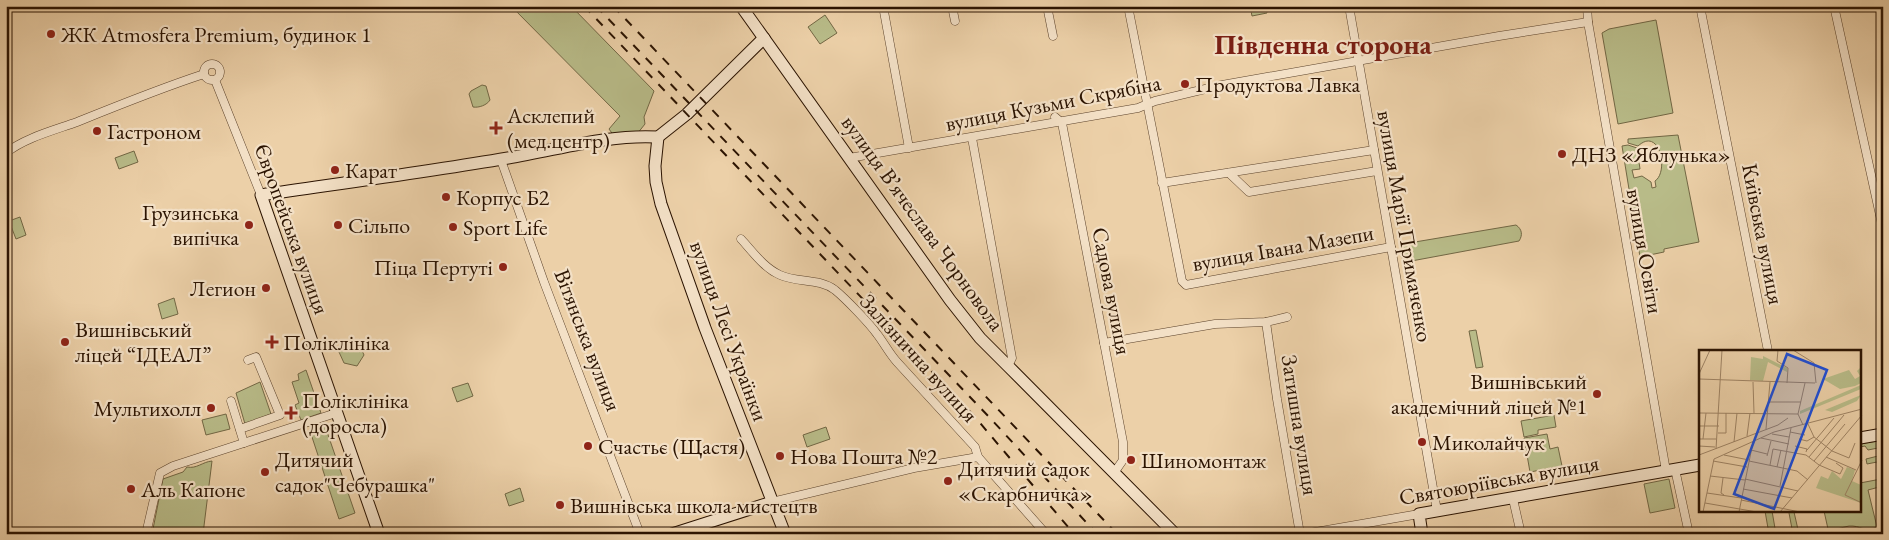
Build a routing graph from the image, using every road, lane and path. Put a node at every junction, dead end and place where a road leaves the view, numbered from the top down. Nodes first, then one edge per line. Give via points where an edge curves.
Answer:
1 (741, 6) edge
2 (883, 6) edge
3 (952, 6) edge
4 (1047, 6) edge
5 (1128, 6) edge
6 (1348, 6) edge
7 (1588, 6) edge
8 (1700, 6) edge
9 (1834, 6) edge
10 (955, 21) dead end
11 (1588, 22) junction
12 (1052, 36) dead end
13 (764, 38) junction
14 (1358, 60) junction
15 (204, 74) junction
16 (215, 80) junction
17 (1146, 104) junction
18 (1056, 118) dead end
19 (1062, 123) junction
20 (658, 137) junction
21 (972, 138) junction
22 (909, 148) junction
23 (1374, 150) junction
24 (6, 153) edge
25 (849, 158) junction
26 (501, 160) junction
27 (1377, 171) junction
28 (1229, 172) junction
29 (1162, 183) junction
30 (260, 194) junction
31 (1883, 229) edge
32 (741, 239) dead end
33 (1391, 247) junction
34 (1287, 317) dead end
35 (1266, 322) junction
36 (1104, 343) junction
37 (1768, 350) edge
38 (248, 360) dead end
39 (1008, 366) junction
40 (231, 401) dead end
41 (336, 412) junction
42 (240, 429) junction
43 (1883, 434) edge
44 (1862, 438) edge
45 (244, 443) junction
46 (978, 457) junction
47 (1699, 465) edge
48 (1671, 470) junction
49 (1114, 473) junction
50 (1513, 499) junction
51 (772, 502) junction
52 (1437, 511) junction
53 (1419, 514) junction
54 (146, 534) edge
55 (378, 534) edge
56 (640, 534) edge
57 (672, 534) edge
58 (785, 534) edge
59 (1046, 534) edge
60 (1176, 534) edge
61 (1302, 534) edge
62 (1422, 534) edge
63 (1521, 534) edge
64 (1689, 534) edge

1 - 13 street, вулиця Вʼячеслава Чорновола
2 - 22 street
3 - 10 street
4 - 12 street
5 - 17 street
6 - 14 street, вулиця Марії Примаченко
7 - 11 street, вулиця Освіти
8 - 37 street, Київська вулиця
9 - 31 street
11 - 14 street, вулиця Кузьми Скрябіна
11 - 48 street, вулиця Освіти
13 - 20 street via 682,119
13 - 25 street, вулиця Вʼячеслава Чорновола
14 - 17 street, вулиця Кузьми Скрябіна via 1222,85
14 - 23 street, вулиця Марії Примаченко
15 - 16 street via 207,79
15 - 16 street, Європейська вулиця via 206,66 217,64 221,74
15 - 24 street via 36,137
16 - 30 street, Європейська вулиця
17 - 19 street, вулиця Кузьми Скрябіна
17 - 29 street
18 - 19 street
19 - 21 street, вулиця Кузьми Скрябіна
19 - 36 street, Садова вулиця
20 - 26 street via 614,138
20 - 51 street, вулиця Лесі Українки via 655,166 661,204
21 - 22 street, вулиця Кузьми Скрябіна
21 - 39 street via 1012,358
22 - 25 street, вулиця Кузьми Скрябіна
23 - 27 street, вулиця Марії Примаченко
23 - 28 street
25 - 39 street, вулиця Вʼячеслава Чорновола via 950,300 980,338
26 - 30 street
26 - 56 street, Вітянська вулиця via 544,284
27 - 28 street via 1249,192
27 - 33 street, вулиця Марії Примаченко
28 - 29 street
29 - 33 street, вулиця Івана Мазепи via 1182,281 1186,285
30 - 41 street, Європейська вулиця
32 - 46 street, Залізнична вулиця via 767,267 780,275 821,283 834,290 877,334 897,362 975,447
33 - 52 street, вулиця Марії Примаченко
34 - 35 street
35 - 36 street via 1215,324
35 - 61 street, Затишна вулиця
36 - 49 street, Садова вулиця via 1123,442 1123,460
38 - 42 street via 256,357 280,414
39 - 49 street, вулиця Вʼячеслава Чорновола
40 - 42 street
41 - 45 street
41 - 55 street, Європейська вулиця
42 - 45 street
43 - 44 street
45 - 54 street via 160,473
46 - 51 street via 905,470
46 - 59 street, Залізнична вулиця
47 - 48 street, Святоюріївська вулиця
48 - 50 street, Святоюріївська вулиця
48 - 64 street, вулиця Освіти
49 - 60 street, вулиця Вʼячеслава Чорновола
50 - 52 street, Святоюріївська вулиця
50 - 63 street
51 - 57 street
51 - 58 street, вулиця Лесі Українки
52 - 53 street, Святоюріївська вулиця
53 - 61 street, Святоюріївська вулиця
53 - 62 street

